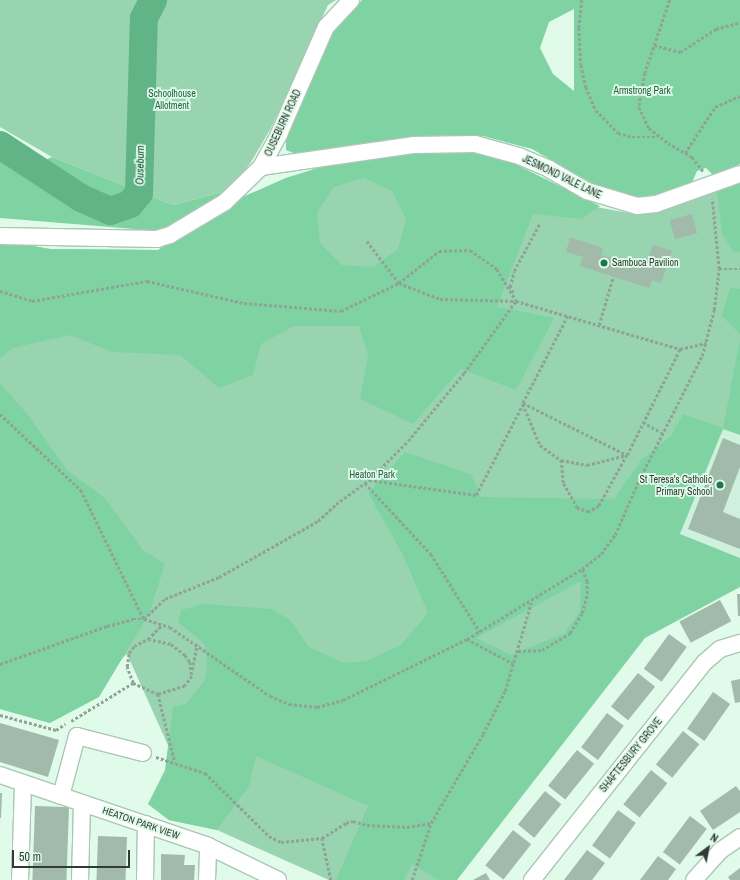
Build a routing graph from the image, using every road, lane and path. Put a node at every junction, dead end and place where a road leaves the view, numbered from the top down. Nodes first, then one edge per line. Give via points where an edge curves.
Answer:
1 (351, 0) edge
2 (582, 0) edge
3 (670, 0) edge
4 (740, 22) edge
5 (654, 45) junction
6 (740, 96) edge
7 (658, 137) junction
8 (685, 153) junction
9 (261, 168) junction
10 (740, 174) edge
11 (708, 186) junction
12 (540, 223) dead end
13 (0, 236) edge
14 (367, 241) dead end
15 (719, 269) junction
16 (740, 269) edge
17 (613, 276) dead end
18 (399, 283) junction
19 (0, 291) edge
20 (516, 301) junction
21 (568, 316) junction
22 (599, 325) junction
23 (706, 343) junction
24 (680, 348) junction
25 (523, 403) junction
26 (0, 414) edge
27 (643, 422) junction
28 (662, 433) junction
29 (627, 455) junction
30 (561, 460) junction
31 (369, 480) junction
32 (365, 484) junction
33 (582, 570) junction
34 (531, 602) junction
35 (144, 620) junction
36 (162, 625) junction
37 (480, 632) junction
38 (148, 639) junction
39 (467, 639) junction
40 (740, 643) edge
41 (197, 644) junction
42 (518, 651) junction
43 (0, 664) edge
44 (514, 664) junction
45 (192, 671) junction
46 (133, 683) junction
47 (158, 694) junction
48 (0, 715) edge
49 (144, 754) joint
50 (176, 763) junction
51 (0, 775) edge
52 (23, 783) junction
53 (61, 796) junction
54 (82, 803) junction
55 (431, 822) junction
56 (146, 824) junction
57 (740, 837) edge
58 (322, 838) junction
59 (208, 846) junction
60 (274, 879) edge
61 (20, 880) edge
62 (80, 880) edge
63 (145, 880) edge
64 (207, 880) edge
65 (331, 880) edge
66 (412, 880) edge
67 (532, 880) edge
68 (694, 880) edge

1 - 9 street, OUSEBURN ROAD via 326,27 279,134
2 - 7 path via 579,28 580,65 586,88 596,110 618,133 632,137
3 - 5 path
4 - 5 path via 716,29 680,52
5 - 7 path via 639,107
6 - 8 path via 715,107
7 - 8 path
8 - 11 path via 701,167
9 - 11 street, JESMOND VALE LANE via 414,145 475,144 519,156 607,199 648,206
9 - 13 street, OUSEBURN ROAD via 225,202 170,235 157,239
10 - 11 street, JESMOND VALE LANE
11 - 15 path via 716,226
12 - 20 path via 514,271 510,287
14 - 18 path
15 - 16 path
15 - 23 path via 714,310
17 - 22 path
18 - 19 path via 342,311 244,303 147,281 32,301
18 - 20 path via 440,299
18 - 20 path via 439,251 470,250 497,269
20 - 21 path
20 - 31 path via 464,373 408,441
21 - 22 path
21 - 25 path
22 - 24 path
23 - 24 path
23 - 28 path via 695,371
24 - 27 path
25 - 29 path
25 - 30 path via 540,445
25 - 31 path via 476,495
26 - 35 path via 81,490
27 - 28 path
27 - 29 path
28 - 33 path via 615,535 602,554
29 - 30 path via 587,464
29 - 30 path via 599,506 589,512 577,508 563,484
31 - 32 path
32 - 35 path via 336,504 318,521 219,577 165,599
32 - 37 path via 431,554
33 - 34 path
33 - 42 path via 587,582 587,594 582,613 570,633 542,650
34 - 37 path
34 - 42 path
35 - 36 path
35 - 43 path via 133,619 107,626
36 - 38 path
36 - 41 path
37 - 39 path
38 - 45 path via 162,640 178,648 190,662
38 - 46 path via 134,646 129,653 127,667
39 - 41 path via 343,700 317,708 289,704 270,696
39 - 44 path
40 - 67 street, SHAFTESBURY GROVE via 720,650 705,662
41 - 45 path
42 - 44 path
44 - 55 path via 496,711
45 - 47 path via 192,676 185,686
46 - 47 path
46 - 48 path via 56,730
47 - 50 path
49 - 50 path
49 - 53 street via 77,736
50 - 58 path via 199,770 213,778 274,840 281,842
51 - 52 street, HEATON PARK VIEW
52 - 53 street, HEATON PARK VIEW
52 - 61 street
53 - 54 street, HEATON PARK VIEW
54 - 56 street, HEATON PARK VIEW
54 - 62 street
55 - 58 path via 407,827 367,825 353,821
55 - 66 path
56 - 59 street, HEATON PARK VIEW
56 - 63 street
57 - 68 street via 720,851
58 - 65 path
59 - 60 street, HEATON PARK VIEW
59 - 64 street

